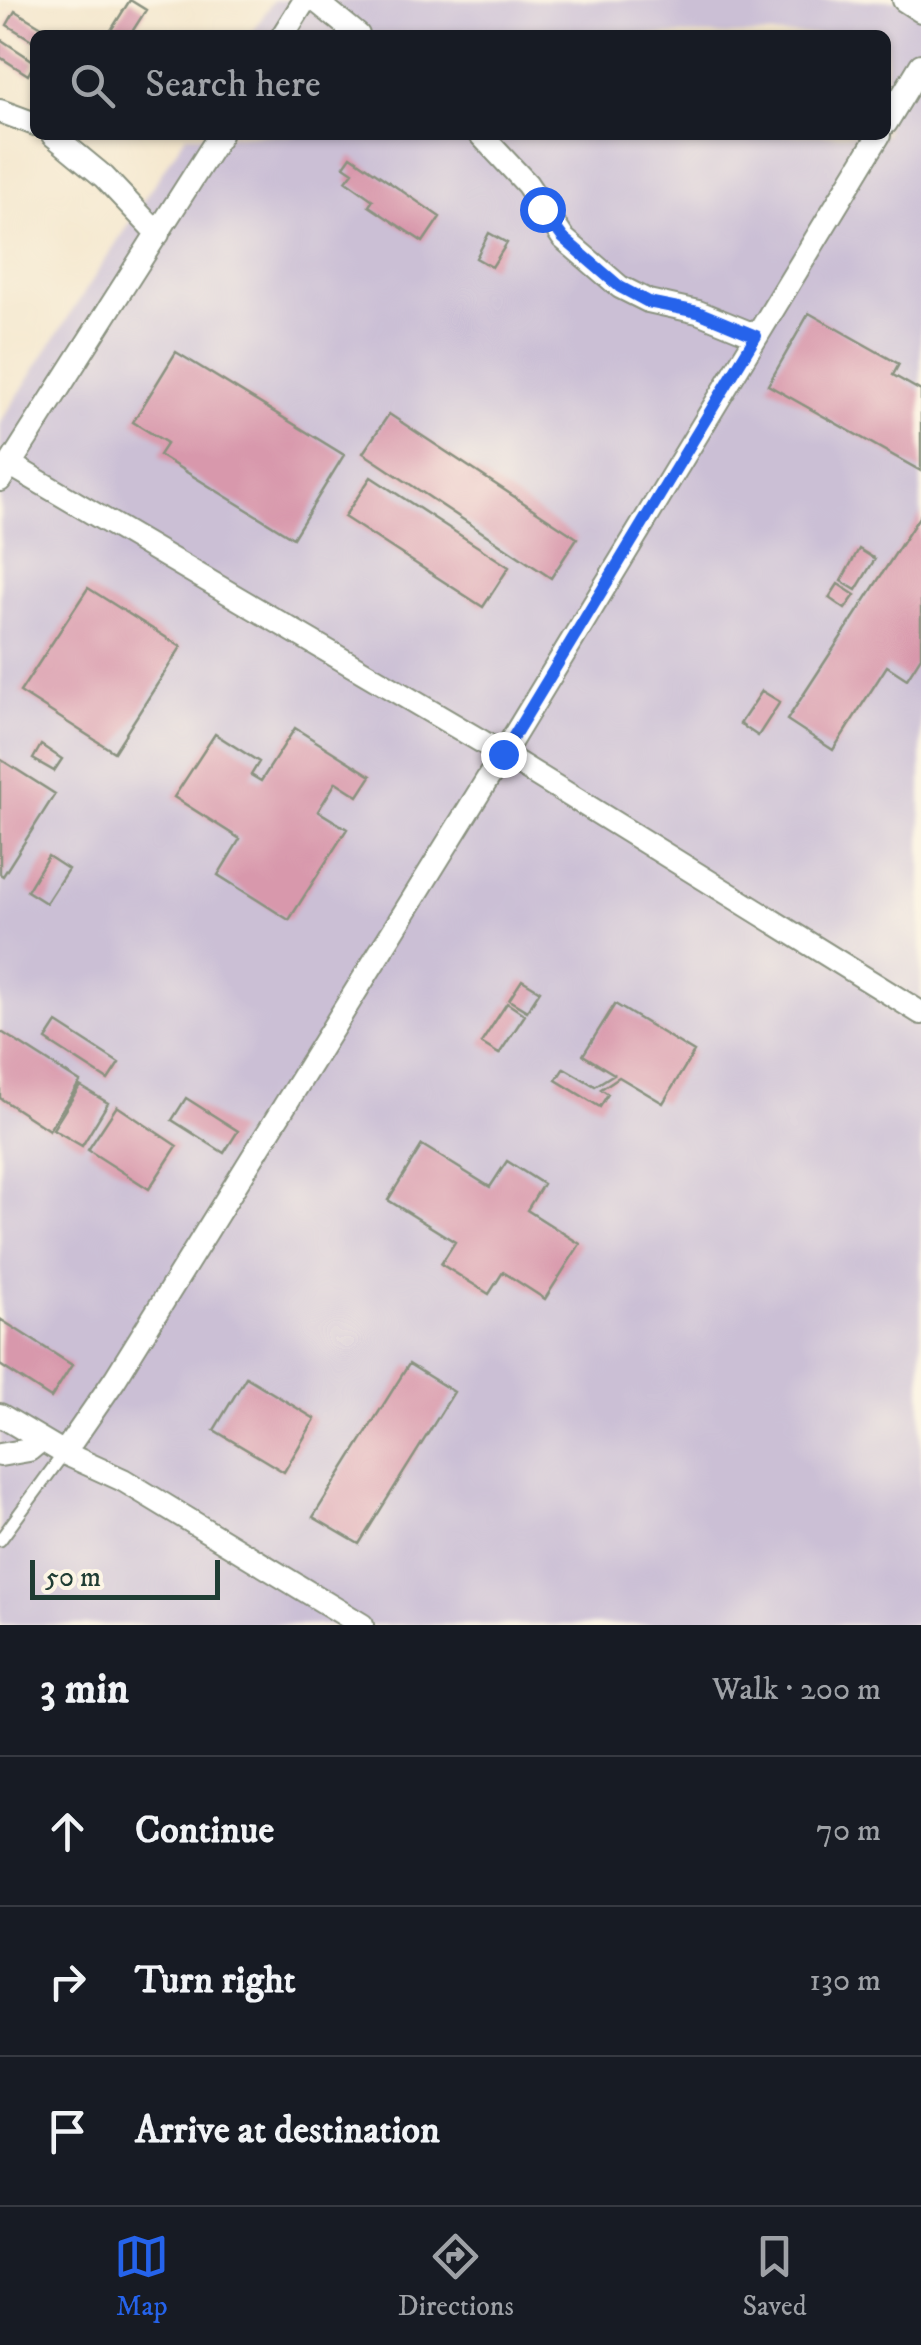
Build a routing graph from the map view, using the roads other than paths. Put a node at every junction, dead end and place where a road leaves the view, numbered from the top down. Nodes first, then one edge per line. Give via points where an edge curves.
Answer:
1 (306, 0) edge
2 (315, 0) edge
3 (904, 0) edge
4 (921, 11) edge
5 (287, 30) edge
6 (352, 30) edge
7 (921, 66) edge
8 (0, 99) edge
9 (891, 115) edge
10 (18, 117) edge
11 (59, 140) edge
12 (217, 140) edge
13 (486, 140) edge
14 (876, 140) edge
15 (158, 234) junction
16 (756, 336) junction
17 (5, 472) edge
18 (503, 754) junction
19 (921, 1013) edge
20 (0, 1416) edge
21 (42, 1440) junction
22 (64, 1452) junction
23 (0, 1454) edge
24 (0, 1540) edge
25 (362, 1625) edge

1 - 5 street
2 - 6 street
3 - 4 street
7 - 9 street
8 - 10 street
11 - 15 street
12 - 15 street
13 - 16 street via 528,184 563,238 620,287
14 - 16 street
15 - 17 street
16 - 18 street
17 - 18 street
18 - 19 street
18 - 22 street
20 - 21 street
21 - 22 street
21 - 23 street via 28,1450
22 - 24 lane
22 - 25 street via 123,1480

